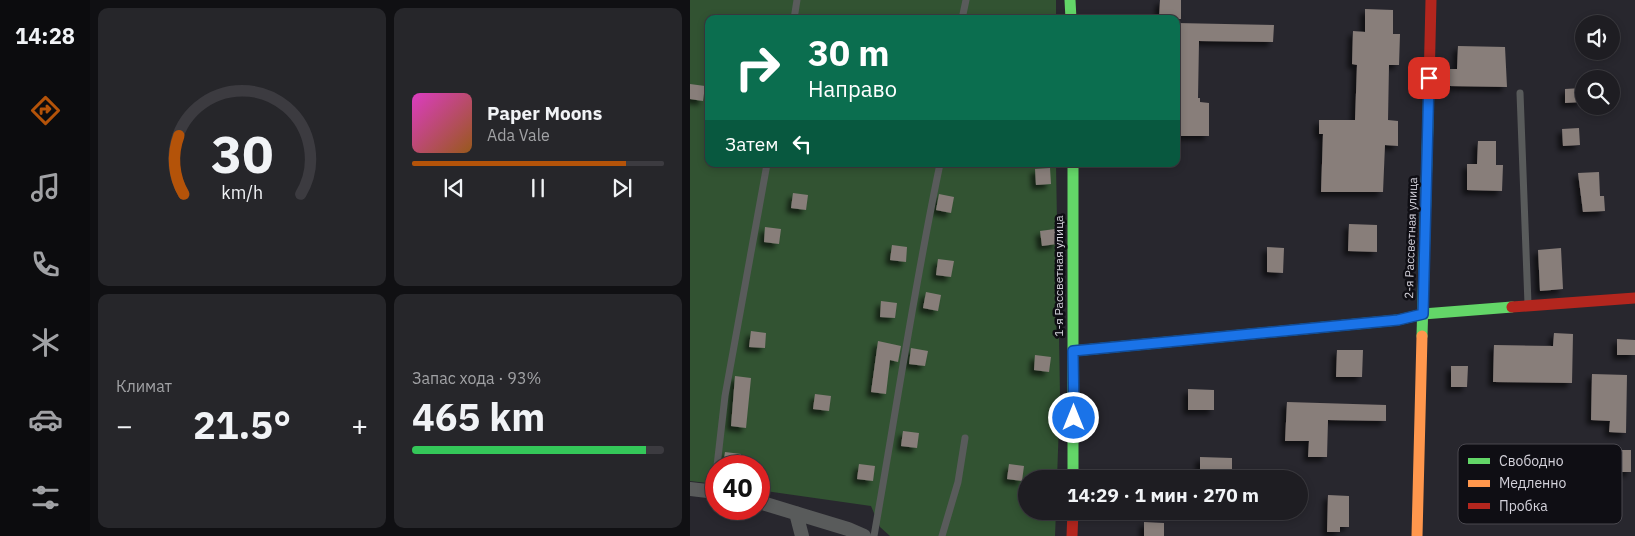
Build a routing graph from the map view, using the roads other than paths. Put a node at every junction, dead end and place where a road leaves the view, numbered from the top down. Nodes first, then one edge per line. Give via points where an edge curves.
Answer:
1 (797, 0) edge
2 (966, 0) edge
3 (1070, 0) edge
4 (1431, 0) edge
5 (795, 15) edge
6 (963, 15) edge
7 (1071, 15) edge
8 (1520, 93) dead end
9 (767, 167) edge
10 (939, 167) edge
11 (1073, 167) edge
12 (1635, 298) edge
13 (1528, 307) junction
14 (1423, 314) junction
15 (1073, 351) junction
16 (966, 438) dead end
17 (718, 455) edge
18 (1073, 470) edge
19 (690, 489) edge
20 (705, 491) edge
21 (770, 505) edge
22 (796, 513) junction
23 (1073, 520) edge
24 (844, 532) edge
25 (802, 536) edge
26 (864, 536) edge
27 (874, 536) edge
28 (942, 536) edge
29 (1072, 536) edge
30 (1417, 536) edge

1 - 5 lane
2 - 6 lane
3 - 7 street
4 - 14 street, 2-я Рассветная улица
8 - 13 lane
9 - 17 lane via 725,396
10 - 27 lane via 918,267 908,344
11 - 15 street, 1-я Рассветная улица
12 - 13 street
13 - 14 street
14 - 15 street via 1398,320
14 - 30 street, 2-я Рассветная улица
15 - 18 street, 1-я Рассветная улица
16 - 28 lane via 958,482
19 - 20 street
21 - 22 street
22 - 24 street
22 - 25 street
23 - 29 street
24 - 26 street

